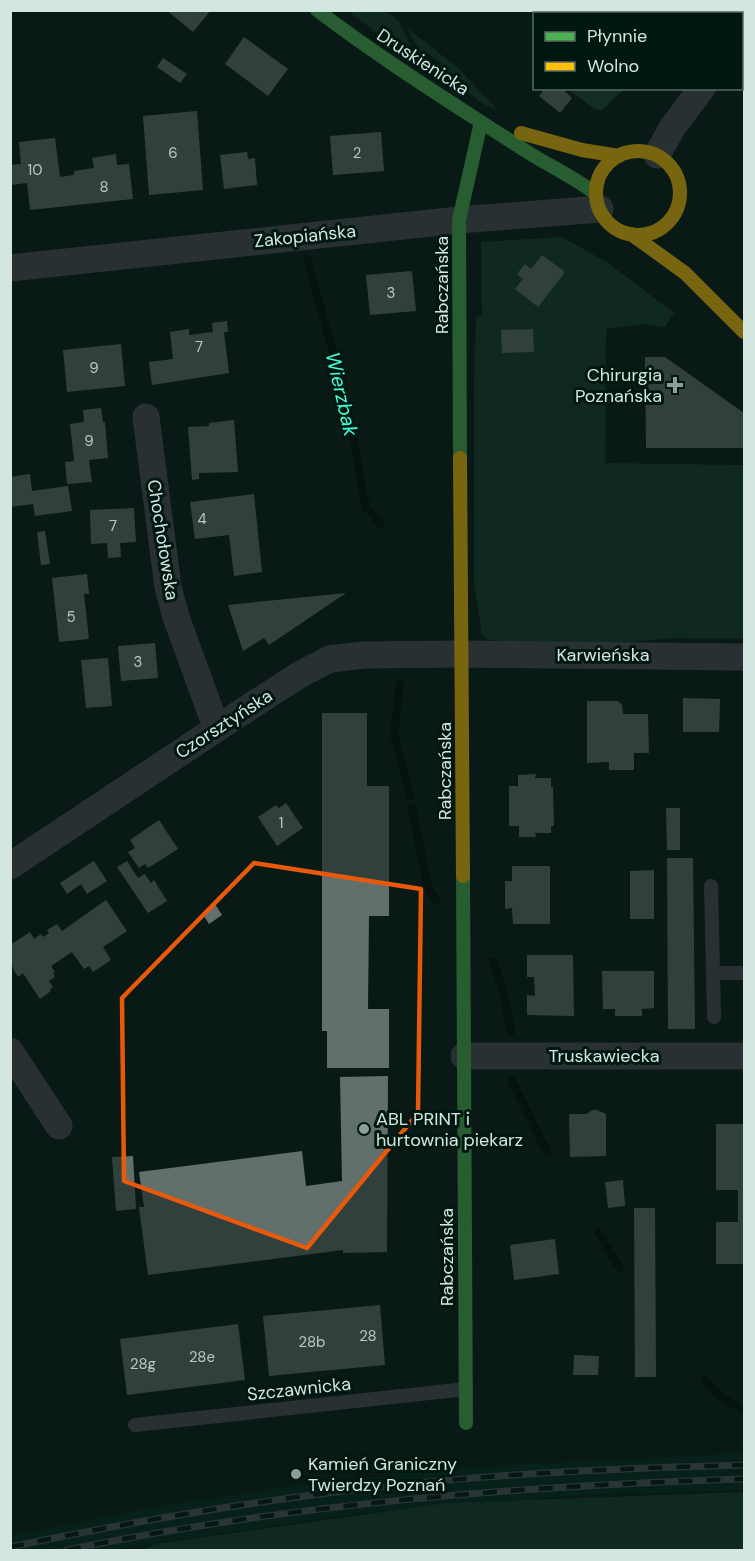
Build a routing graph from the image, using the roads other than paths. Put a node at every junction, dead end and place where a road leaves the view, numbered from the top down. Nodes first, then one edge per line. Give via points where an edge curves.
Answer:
1 (317, 10) edge
2 (700, 90) edge
3 (481, 122) junction
4 (657, 155) junction
5 (619, 156) junction
6 (598, 202) junction
7 (675, 212) junction
8 (459, 220) junction
9 (680, 229) dead end
10 (631, 234) junction
11 (692, 259) dead end
12 (10, 268) edge
13 (705, 291) junction
14 (744, 331) edge
15 (146, 417) dead end
16 (462, 654) junction
17 (744, 657) edge
18 (219, 727) junction
19 (10, 866) edge
20 (711, 886) dead end
21 (713, 973) junction
22 (744, 973) edge
23 (714, 1017) dead end
24 (10, 1051) edge
25 (464, 1056) junction
26 (744, 1056) edge
27 (59, 1126) dead end
28 (466, 1389) junction
29 (466, 1423) dead end
30 (135, 1425) dead end

1 - 3 street, Druskienicka
2 - 4 street
3 - 5 street, Druskienicka via 575,149
3 - 6 street, Druskienicka via 578,180
3 - 8 street, Rabczańska
4 - 5 street via 631,151
4 - 7 street via 668,163 680,186
5 - 6 street via 606,165 598,179
6 - 8 street, Zakopiańska
6 - 10 street via 607,221
7 - 9 street
7 - 10 street via 657,231
8 - 12 street, Zakopiańska
8 - 16 street, Rabczańska
10 - 13 street
11 - 13 street
13 - 14 street
15 - 18 street, Chochołowska via 168,587
16 - 17 street, Karwieńska
16 - 18 street, Czorsztyńska via 330,659
16 - 25 street, Rabczańska
18 - 19 street, Czorsztyńska
20 - 21 lane
21 - 22 lane
21 - 23 lane
24 - 27 street
25 - 26 street, Truskawiecka
25 - 28 street, Rabczańska
28 - 29 street, Rabczańska
28 - 30 lane, Szczawnicka

